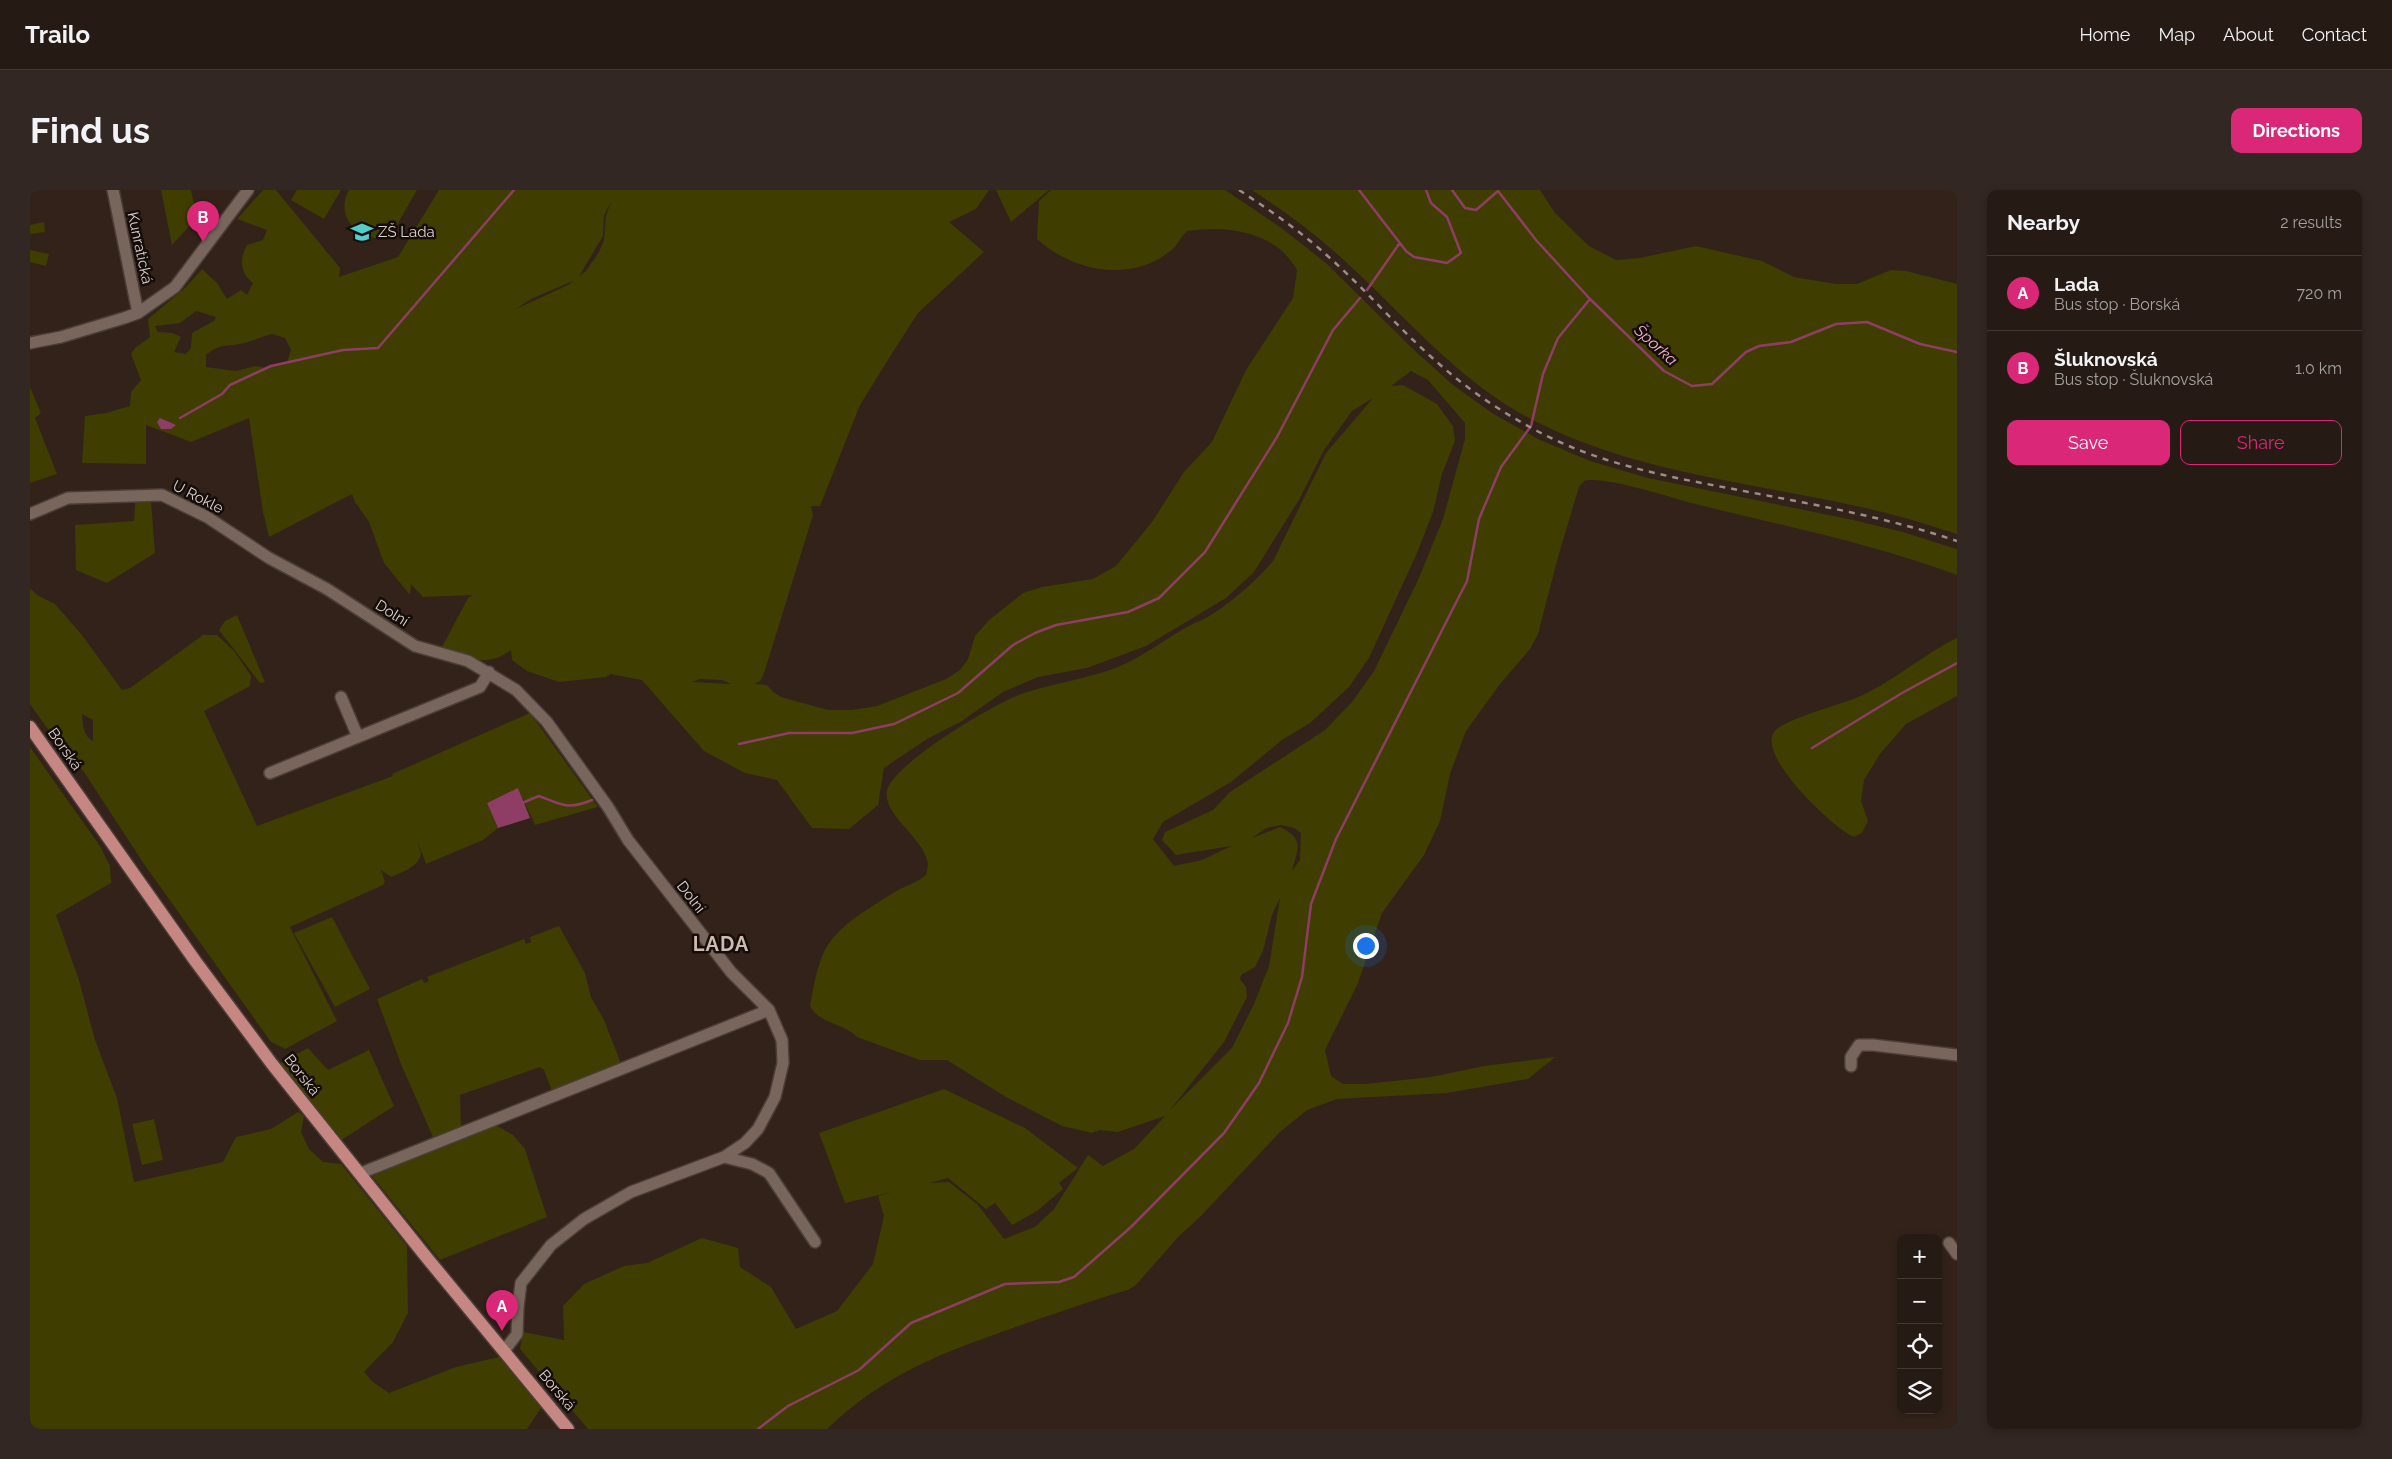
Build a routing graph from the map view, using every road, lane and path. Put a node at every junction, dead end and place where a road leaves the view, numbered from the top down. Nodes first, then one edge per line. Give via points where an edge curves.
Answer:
1 (113, 190) edge
2 (248, 190) edge
3 (138, 313) junction
4 (30, 343) edge
5 (30, 514) edge
6 (284, 566) joint
7 (489, 672) junction
8 (341, 697) dead end
9 (30, 727) edge
10 (358, 737) junction
11 (270, 773) dead end
12 (769, 1010) junction
13 (1957, 1055) edge
14 (1851, 1066) dead end
15 (724, 1157) junction
16 (361, 1174) junction
17 (815, 1242) dead end
18 (1949, 1242) dead end
19 (1957, 1254) edge
20 (504, 1351) junction
21 (568, 1429) edge

1 - 3 street, Kunratická
2 - 3 street via 175,287
3 - 4 street via 98,327
5 - 6 street, U Rokle via 68,498 162,495 207,517
6 - 7 street, Dolní via 327,589 415,646 468,661
7 - 10 street via 480,687
7 - 12 street, Dolní via 536,708 628,840 731,972
8 - 10 street
9 - 16 main road, Borská via 196,962 272,1064
10 - 11 street
12 - 15 street, Dolní via 782,1040 782,1077 776,1097 758,1129
12 - 16 street
13 - 14 street via 1859,1045
15 - 17 street via 752,1164 769,1173
15 - 20 street, Dolní via 632,1192 584,1219 550,1245 522,1283 518,1300 518,1334
16 - 20 main road, Borská
18 - 19 street
20 - 21 main road, Borská

